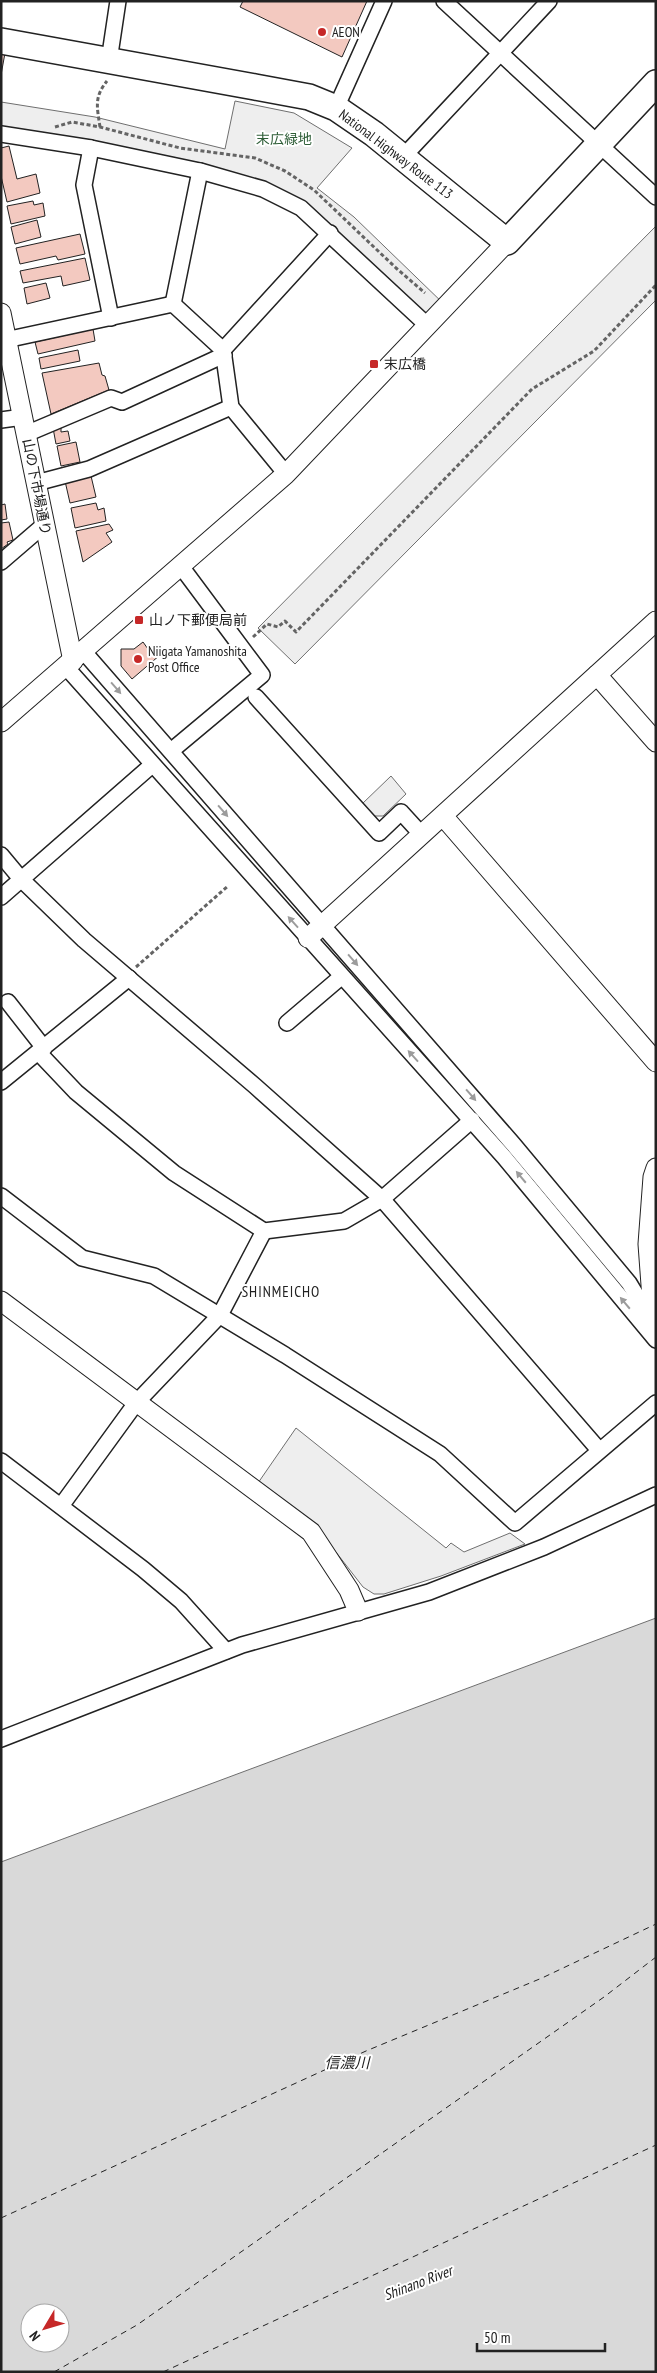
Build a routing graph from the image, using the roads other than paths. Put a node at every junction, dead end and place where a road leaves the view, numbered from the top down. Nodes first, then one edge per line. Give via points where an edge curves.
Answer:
1 (118, 1) edge
2 (384, 1) edge
3 (444, 1) edge
4 (549, 1) edge
5 (1, 41) edge
6 (500, 53) junction
7 (110, 68) junction
8 (656, 83) edge
9 (336, 108) junction
10 (1, 134) edge
11 (600, 143) junction
12 (91, 148) junction
13 (403, 157) junction
14 (200, 171) junction
15 (656, 197) edge
16 (330, 233) junction
17 (507, 242) junction
18 (173, 304) junction
19 (1, 313) edge
20 (111, 318) junction
21 (428, 326) junction
22 (4, 341) edge
23 (224, 353) junction
24 (231, 407) junction
25 (1, 420) edge
26 (24, 426) junction
27 (286, 474) junction
28 (36, 482) junction
29 (44, 525) junction
30 (1, 562) edge
31 (180, 565) junction
32 (656, 621) edge
33 (74, 660) junction
34 (597, 675) junction
35 (256, 697) dead end
36 (1, 722) edge
37 (656, 742) edge
38 (171, 751) junction
39 (152, 765) junction
40 (443, 816) junction
41 (422, 835) junction
42 (1, 855) edge
43 (22, 879) junction
44 (1, 897) edge
45 (323, 925) junction
46 (308, 938) junction
47 (128, 977) junction
48 (342, 977) junction
49 (8, 1002) dead end
50 (287, 1023) dead end
51 (41, 1051) junction
52 (656, 1062) edge
53 (1, 1082) edge
54 (472, 1120) junction
55 (656, 1168) edge
56 (1, 1196) edge
57 (382, 1199) junction
58 (264, 1231) junction
59 (1, 1301) edge
60 (220, 1315) junction
61 (655, 1331) edge
62 (656, 1402) edge
63 (136, 1403) junction
64 (600, 1450) junction
65 (1, 1461) edge
66 (656, 1495) edge
67 (60, 1506) junction
68 (358, 1611) junction
69 (226, 1651) junction
70 (1, 1739) edge

1 - 7 street
2 - 9 street
3 - 6 street
4 - 6 street
5 - 7 highway, National Highway Route 113
6 - 11 street
6 - 13 street
7 - 9 highway, National Highway Route 113 via 309,97
8 - 11 highway
9 - 13 highway, National Highway Route 113
10 - 12 street
11 - 15 street
11 - 17 highway
12 - 14 street
12 - 20 street via 84,185
13 - 17 highway, National Highway Route 113
14 - 16 street via 263,188 300,208
14 - 18 street
16 - 21 street
16 - 23 street
17 - 21 street
18 - 20 street
18 - 23 street
19 - 22 street, 山の下市場通り
20 - 22 street
21 - 27 street
22 - 26 street, 山の下市場通り
23 - 24 street
23 - 26 street via 122,402 111,398
24 - 27 street
24 - 28 street via 89,469
25 - 26 street
26 - 28 street, 山の下市場通り
27 - 31 street
28 - 29 street, 山の下市場通り
29 - 30 street
29 - 33 street, 山の下市場通り
31 - 33 street
31 - 38 street via 262,675
32 - 34 street
33 - 36 street
33 -> 38 street
33 - 39 street
34 - 37 street
34 - 40 street
35 - 41 street via 379,833 401,812
38 -> 45 street
39 - 43 street
46 -> 39 street
40 - 41 street
40 - 52 street
41 - 45 street
42 - 43 street
43 - 44 street
43 - 47 street via 84,940
45 - 46 street
45 -> 61 street via 629,1283
46 - 48 street
47 - 51 street
47 - 57 street
48 - 50 street
54 -> 48 street
49 - 51 street
51 - 53 street
51 - 58 street via 76,1092 174,1173
54 - 57 street
61 -> 54 street
55 - 61 street via 652,1177 648,1244
56 - 60 street via 82,1258 154,1276
57 - 58 street via 344,1221
57 - 64 street
58 - 60 street
59 - 63 street
60 - 63 street
60 - 64 street via 440,1454 515,1523
62 - 64 street
63 - 67 street
63 - 68 street via 311,1532 349,1590
65 - 67 street
66 - 68 street via 544,1547 438,1589
67 - 69 street via 181,1601
68 - 69 street
69 - 70 street

